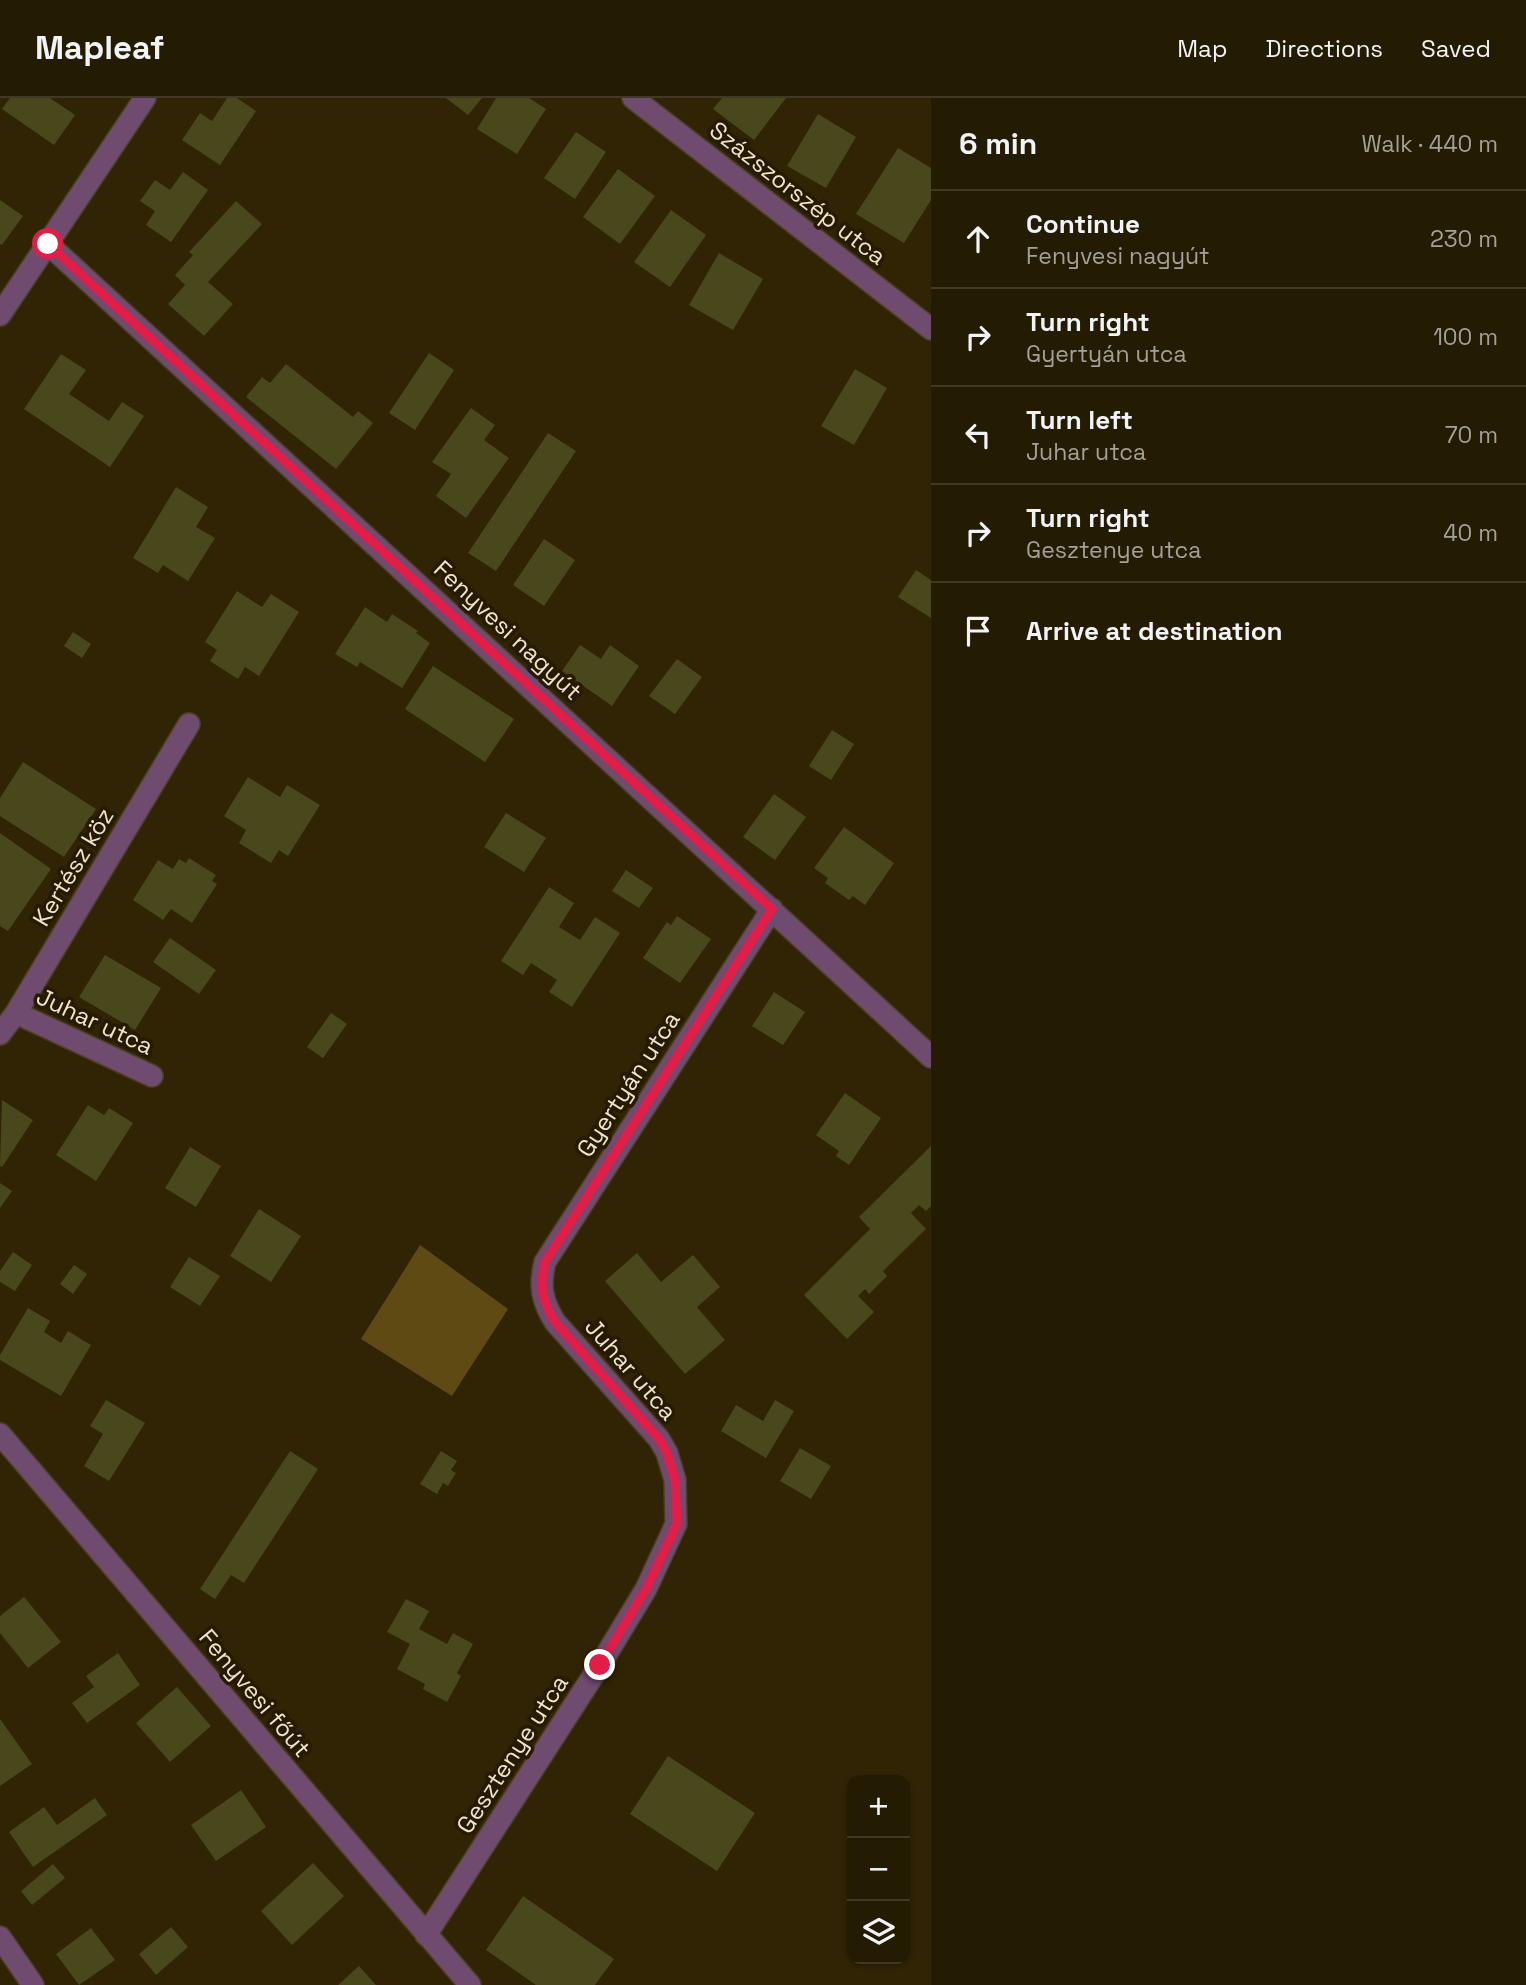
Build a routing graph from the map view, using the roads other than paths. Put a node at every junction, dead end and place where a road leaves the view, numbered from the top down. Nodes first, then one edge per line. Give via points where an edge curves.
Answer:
1 (145, 98) edge
2 (633, 98) edge
3 (48, 244) junction
4 (0, 315) edge
5 (931, 329) edge
6 (189, 724) dead end
7 (772, 909) junction
8 (16, 1013) junction
9 (0, 1034) edge
10 (931, 1057) edge
11 (152, 1076) dead end
12 (541, 1293) joint
13 (0, 1434) edge
14 (677, 1524) joint
15 (426, 1934) junction
16 (0, 1937) edge
17 (33, 1985) edge
18 (470, 1985) edge

1 - 3 street
2 - 5 street, Százszorszép utca
3 - 4 street
3 - 7 street, Fenyvesi nagyút
6 - 8 street, Kertész köz
7 - 10 street, Fenyvesi nagyút
7 - 12 street, Gyertyán utca via 545,1262
8 - 9 street, Kertész köz
8 - 11 street, Juhar utca
12 - 14 street, Juhar utca via 555,1322 659,1439 675,1480
13 - 15 street, Fenyvesi főút
14 - 15 street, Gesztenye utca via 646,1589 600,1665
15 - 18 street, Fenyvesi főút
16 - 17 street

